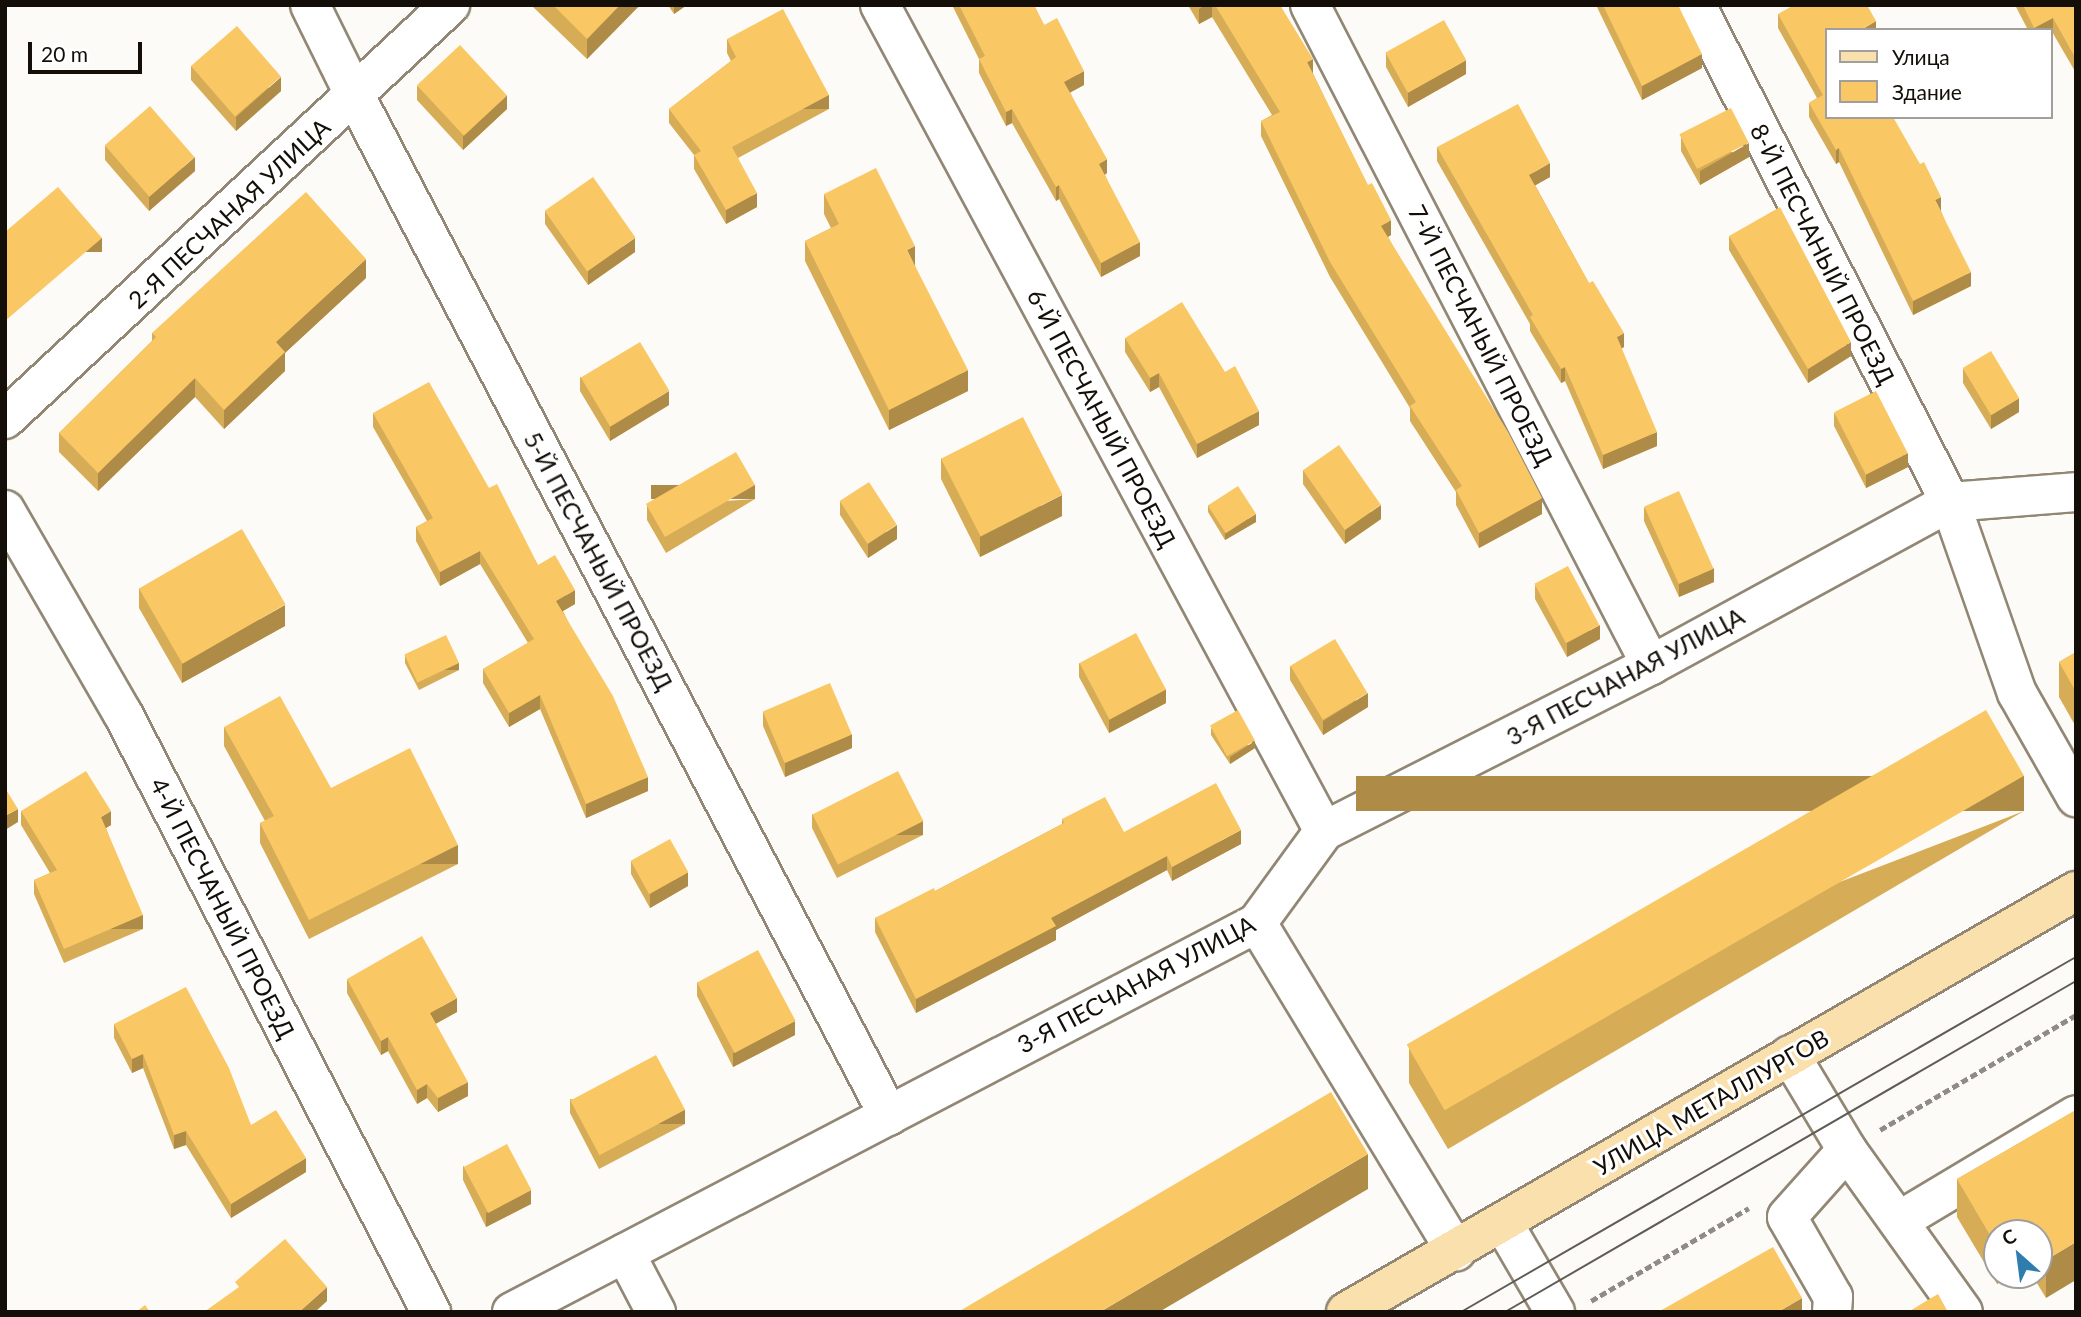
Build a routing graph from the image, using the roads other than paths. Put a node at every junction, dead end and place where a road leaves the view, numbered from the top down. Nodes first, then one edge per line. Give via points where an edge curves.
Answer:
1 (310, 5) edge
2 (450, 5) edge
3 (880, 5) edge
4 (1310, 5) edge
5 (1696, 5) edge
6 (355, 96) junction
7 (5, 419) edge
8 (2076, 492) edge
9 (1950, 502) junction
10 (5, 510) edge
11 (1651, 665) junction
12 (2076, 797) edge
13 (1324, 831) junction
14 (2076, 891) edge
15 (1257, 923) junction
16 (1790, 1055) junction
17 (2076, 1115) edge
18 (889, 1116) junction
19 (1847, 1150) junction
20 (1899, 1221) junction
21 (1503, 1223) junction
22 (1456, 1251) junction
23 (625, 1253) junction
24 (431, 1312) edge
25 (512, 1312) edge
26 (656, 1312) edge
27 (1346, 1312) edge
28 (1555, 1312) edge
29 (1832, 1312) edge
30 (1963, 1312) edge

1 - 6 street, 5-Й ПЕСЧАНЫЙ ПРОЕЗД
2 - 6 street, 2-Я ПЕСЧАНАЯ УЛИЦА
3 - 13 street, 6-Й ПЕСЧАНЫЙ ПРОЕЗД
4 - 11 street, 7-Й ПЕСЧАНЫЙ ПРОЕЗД
5 - 9 street, 8-Й ПЕСЧАНЫЙ ПРОЕЗД
6 - 7 street, 2-Я ПЕСЧАНАЯ УЛИЦА
6 - 18 street, 5-Й ПЕСЧАНЫЙ ПРОЕЗД
8 - 9 street, 3-Я ПЕСЧАНАЯ УЛИЦА
9 - 11 street, 3-Я ПЕСЧАНАЯ УЛИЦА
9 - 12 street, 8-Й ПЕСЧАНЫЙ ПРОЕЗД via 2017,693
10 - 24 street, 4-Й ПЕСЧАНЫЙ ПРОЕЗД via 123,714
11 - 13 street, 3-Я ПЕСЧАНАЯ УЛИЦА
13 - 15 street, 3-Я ПЕСЧАНАЯ УЛИЦА
14 - 16 main road, УЛИЦА МЕТАЛЛУРГОВ
15 - 18 street, 3-Я ПЕСЧАНАЯ УЛИЦА
15 - 22 street
16 - 19 street
16 - 21 main road, УЛИЦА МЕТАЛЛУРГОВ
17 - 20 street
18 - 23 street, 3-Я ПЕСЧАНАЯ УЛИЦА
19 - 20 street
19 - 29 street via 1787,1217 1832,1297
20 - 30 street
21 - 22 main road, УЛИЦА МЕТАЛЛУРГОВ
21 - 28 street
22 - 27 main road, УЛИЦА МЕТАЛЛУРГОВ
23 - 25 street, 3-Я ПЕСЧАНАЯ УЛИЦА
23 - 26 street

